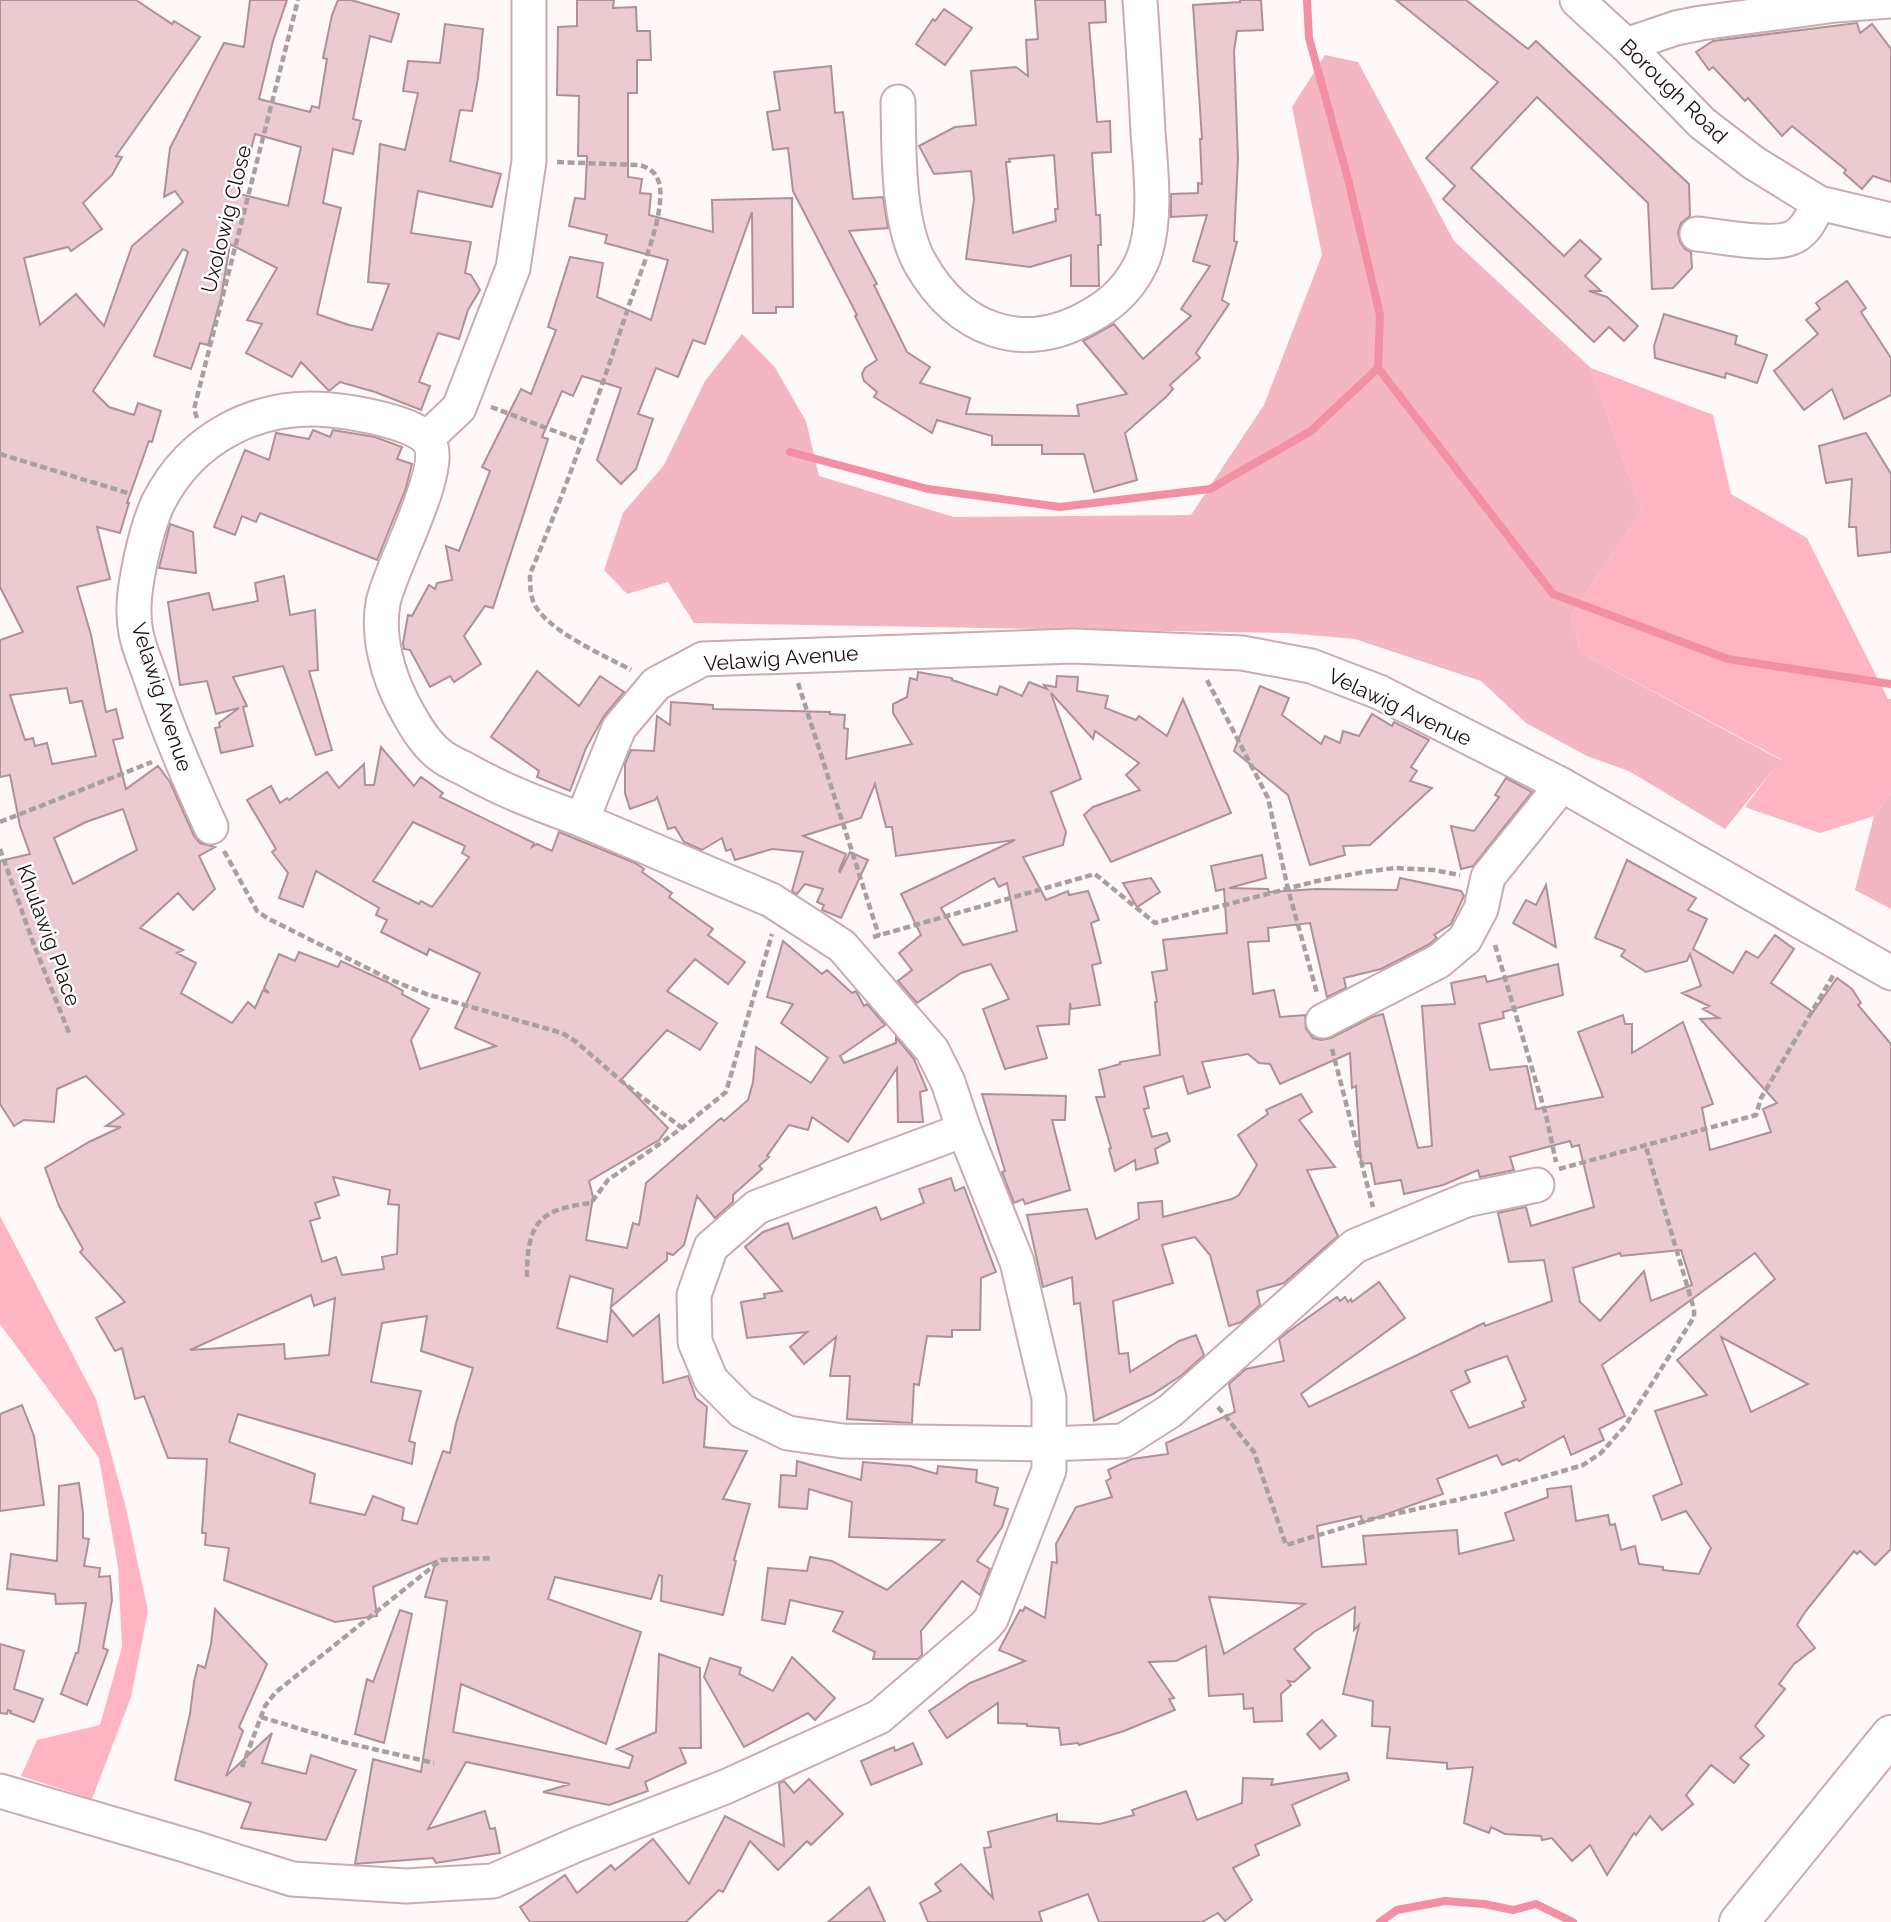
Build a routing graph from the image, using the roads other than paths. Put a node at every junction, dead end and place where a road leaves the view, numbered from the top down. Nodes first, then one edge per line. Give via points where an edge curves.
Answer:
1 (529, 0) edge
2 (1140, 0) edge
3 (1577, 0) edge
4 (1891, 1) edge
5 (1626, 46) junction
6 (898, 102) dead end
7 (1819, 203) junction
8 (1891, 220) edge
9 (1697, 234) dead end
10 (427, 438) junction
11 (1562, 785) junction
12 (582, 820) junction
13 (211, 827) road end
14 (1891, 973) edge
15 (1323, 1021) road end
16 (964, 1130) junction
17 (1547, 1177) road end
18 (1049, 1444) junction
19 (1891, 1735) edge
20 (0, 1791) edge
21 (1739, 1922) edge

1 - 10 street via 528,161 513,268 459,408
2 - 6 street via 1152,185 1149,235 1131,282 1110,305 1074,325 1020,336 985,327 957,309 936,287 907,230
3 - 5 street, Borough Road
4 - 5 street via 1701,23
5 - 7 street, Borough Road via 1702,123 1754,163
7 - 8 street, Borough Road
7 - 9 street via 1796,236 1779,242
10 - 12 street via 432,447 430,481 383,604 382,635 392,683 411,721 439,754 500,789
10 - 13 street, Velawig Avenue via 417,430 356,412 306,408 271,412 234,424 204,446 177,473 158,503 136,579 136,634 177,753
11 - 12 street, Velawig Avenue via 1379,692 1311,666 1242,653 1073,646 703,659 656,684 619,728
11 - 14 street, Velawig Avenue
11 - 15 street via 1485,893 1465,939 1439,961
12 - 16 street via 771,900 842,946 932,1049
16 - 18 street via 1017,1262 1049,1398
16 - 18 street via 757,1207 711,1247 694,1295 695,1342 711,1380 742,1411 788,1433 843,1441
17 - 18 street via 1466,1200 1355,1246 1170,1411 1123,1441
18 - 20 street via 1049,1470 991,1619 879,1717 726,1787 493,1881 406,1886 292,1879
19 - 21 main road

